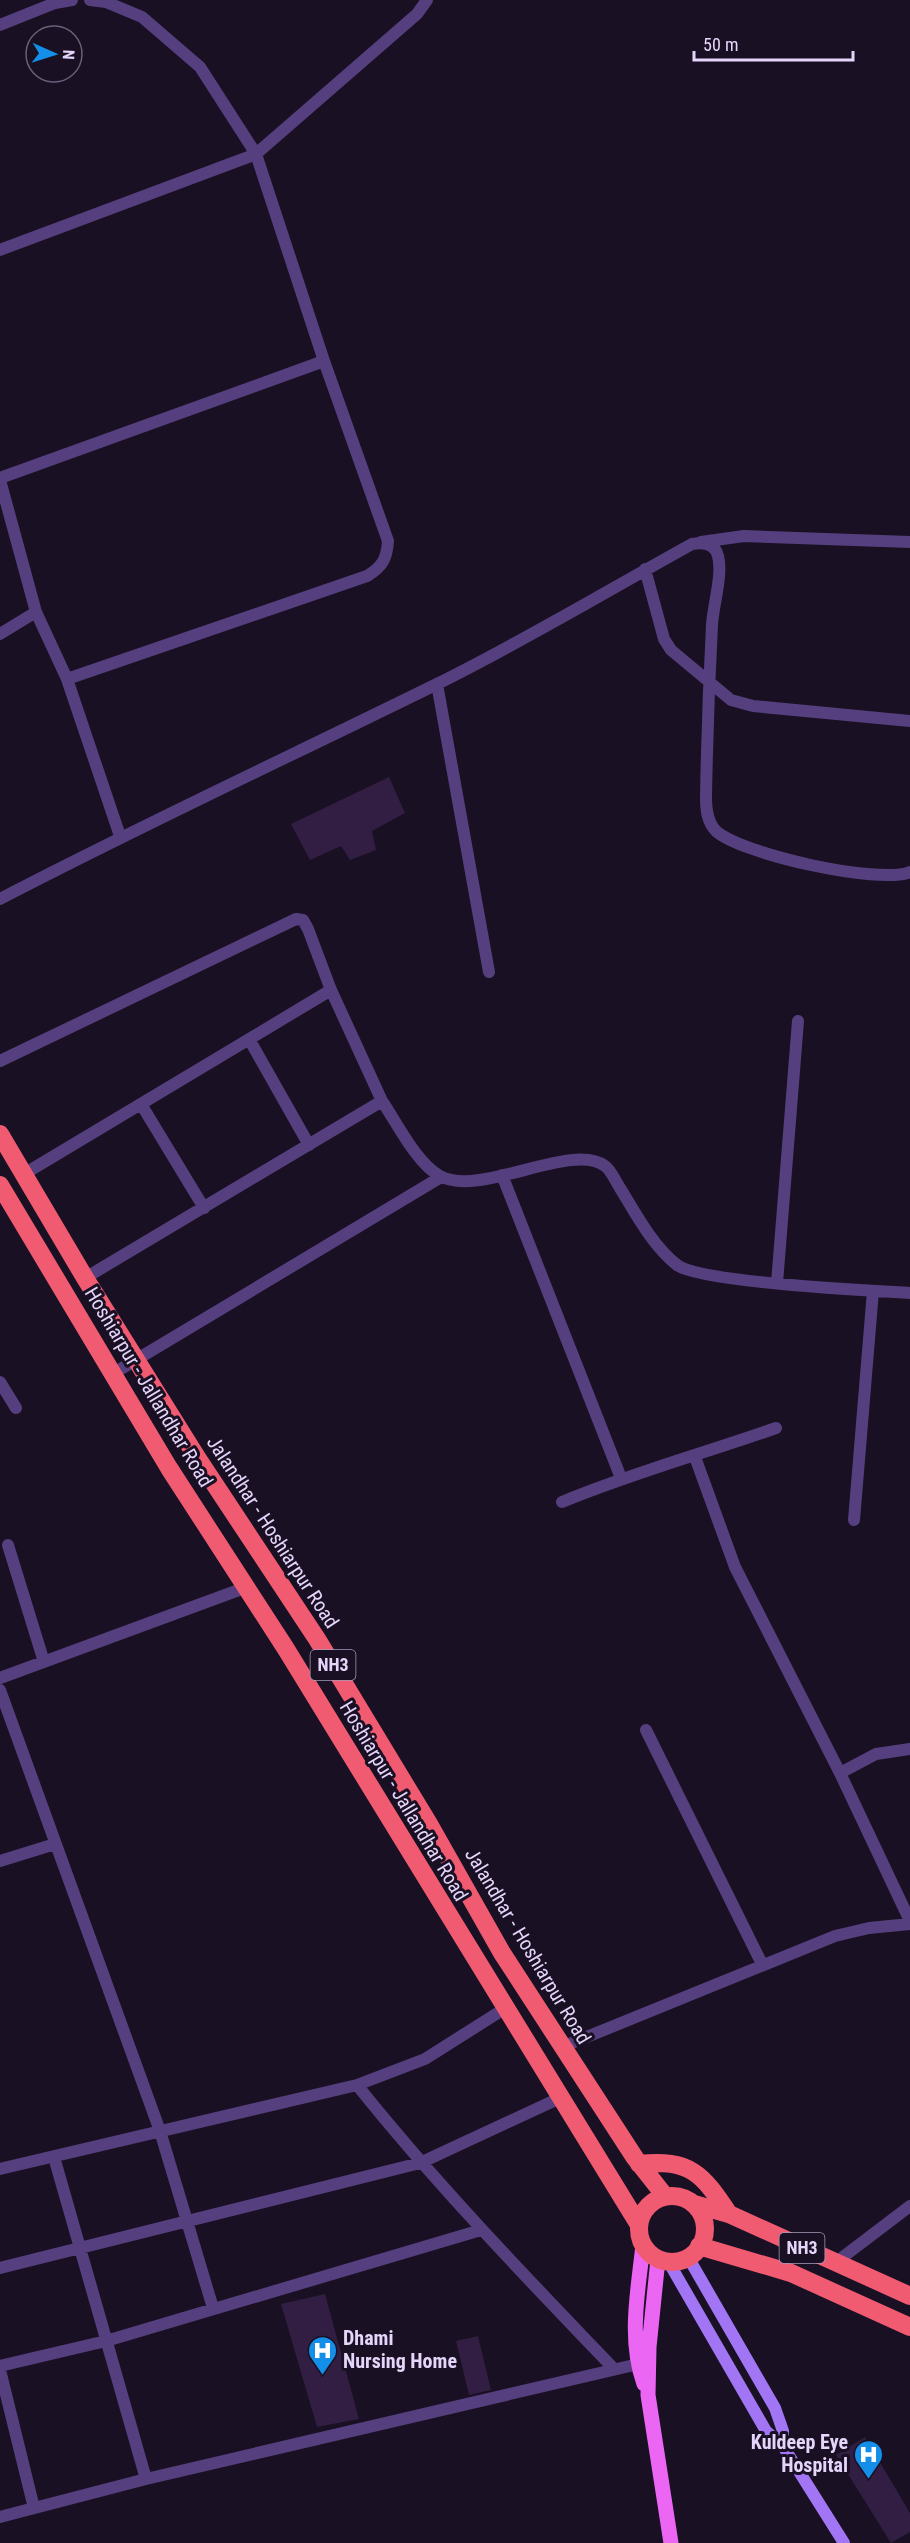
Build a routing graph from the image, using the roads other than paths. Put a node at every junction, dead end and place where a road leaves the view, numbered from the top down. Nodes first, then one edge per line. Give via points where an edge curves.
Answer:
1 (72, 0) edge
2 (90, 0) edge
3 (427, 0) edge
4 (0, 25) edge
5 (256, 154) junction
6 (0, 250) edge
7 (324, 361) junction
8 (0, 479) edge
9 (701, 542) junction
10 (910, 542) edge
11 (645, 569) junction
12 (36, 612) junction
13 (0, 634) edge
14 (67, 680) junction
15 (709, 682) junction
16 (436, 684) junction
17 (910, 721) edge
18 (120, 836) junction
19 (910, 872) edge
20 (0, 899) edge
21 (489, 972) dead end
22 (331, 990) junction
23 (798, 1021) dead end
24 (249, 1039) junction
25 (0, 1061) edge
26 (382, 1101) junction
27 (141, 1104) junction
28 (0, 1134) edge
29 (309, 1145) junction
30 (24, 1174) junction
31 (502, 1175) junction
32 (441, 1177) junction
33 (0, 1185) edge
34 (204, 1208) junction
35 (85, 1278) junction
36 (777, 1283) junction
37 (873, 1292) junction
38 (910, 1293) edge
39 (137, 1360) junction
40 (114, 1373) junction
41 (0, 1382) edge
42 (16, 1408) dead end
43 (776, 1428) dead end
44 (695, 1457) junction
45 (621, 1478) junction
46 (562, 1502) dead end
47 (854, 1520) dead end
48 (8, 1545) dead end
49 (247, 1587) junction
50 (44, 1662) junction
51 (0, 1678) edge
52 (0, 1690) edge
53 (646, 1730) dead end
54 (910, 1749) edge
55 (840, 1773) junction
56 (55, 1844) junction
57 (0, 1861) edge
58 (910, 1922) edge
59 (762, 1964) junction
60 (504, 2009) junction
61 (562, 2047) junction
62 (357, 2085) junction
63 (560, 2098) junction
64 (160, 2131) junction
65 (54, 2157) junction
66 (420, 2163) junction
67 (639, 2164) junction
68 (0, 2169) edge
69 (665, 2196) junction
70 (694, 2204) junction
71 (910, 2206) edge
72 (729, 2214) junction
73 (189, 2222) junction
74 (639, 2225) junction
75 (480, 2230) junction
76 (643, 2245) junction
77 (82, 2250) junction
78 (693, 2252) junction
79 (663, 2260) junction
80 (835, 2263) junction
81 (0, 2268) edge
82 (910, 2296) edge
83 (213, 2308) junction
84 (910, 2326) edge
85 (106, 2341) junction
86 (644, 2363) junction
87 (0, 2368) edge
88 (614, 2369) junction
89 (783, 2446) junction
90 (146, 2479) junction
91 (34, 2508) junction
92 (0, 2517) edge
93 (671, 2543) edge
94 (844, 2543) edge

1 - 4 street
2 - 5 street via 106,2 142,17 184,51 200,67
3 - 5 street via 417,14
5 - 6 street
5 - 7 street
7 - 8 street
7 - 14 street via 388,542 387,557 378,569
8 - 12 street
9 - 10 street via 744,536
9 - 11 street
9 - 15 street via 711,545 718,554
11 - 15 street via 664,639 682,662
11 - 16 street via 534,634
12 - 13 street
12 - 14 street
14 - 18 street
15 - 17 street via 731,700 753,706
15 - 19 street via 706,797 707,814 715,830 745,848 839,871 883,876
16 - 18 street
16 - 21 street
18 - 20 street
22 - 24 street
22 - 25 street via 308,928 303,920 296,919
22 - 26 street
23 - 36 street
24 - 27 street
24 - 29 street
26 - 29 street
26 - 32 street via 423,1161
27 - 30 street
27 - 34 street
28 - 30 highway, Jalandhar - Hoshiarpur Road / NH3
29 - 34 street
30 - 35 highway, Jalandhar - Hoshiarpur Road / NH3
31 - 32 street via 461,1180
31 - 36 street via 568,1161 592,1161 605,1166 646,1230 678,1266 698,1273
31 - 45 street
32 - 39 street
33 - 40 highway, Hoshiarpur - Jallandhar Road / NH3
34 - 35 street
35 - 39 highway, Jalandhar - Hoshiarpur Road / NH3
36 - 37 street
37 - 38 street
37 - 47 street
39 - 40 street
39 - 61 highway, Jalandhar - Hoshiarpur Road / NH3 via 318,1639 502,1953
40 - 49 highway, Hoshiarpur - Jallandhar Road / NH3 via 169,1468
41 - 42 street
43 - 44 street
44 - 45 street
44 - 55 street via 735,1567
45 - 46 street
48 - 50 street
49 - 50 street
49 - 60 highway, Hoshiarpur - Jallandhar Road / NH3
50 - 51 street
52 - 56 street
53 - 59 street
54 - 55 street via 876,1754
55 - 58 street
56 - 57 street
56 - 64 street
58 - 59 street via 843,1934
59 - 61 street
60 - 62 street via 425,2059
60 - 63 highway, Hoshiarpur - Jallandhar Road / NH3
61 - 67 highway, Jalandhar - Hoshiarpur Road / NH3
62 - 64 street
62 - 66 street
63 - 66 street
63 - 74 highway, Hoshiarpur - Jallandhar Road / NH3
64 - 65 street
64 - 73 street
65 - 68 street
65 - 77 street
66 - 73 street
66 - 75 street
67 - 69 highway, Jalandhar - Hoshiarpur Road / NH3
67 - 72 highway via 686,2166 699,2174
69 - 70 highway
69 - 74 highway via 647,2206
70 - 72 highway, NH3
70 - 78 highway via 704,2222 704,2232
71 - 80 street
72 - 80 highway, NH3
73 - 77 street
73 - 83 street
74 - 76 highway
75 - 83 street
75 - 88 street
76 - 79 highway
76 - 86 main road via 635,2321
77 - 81 street
77 - 85 street
78 - 79 highway
78 - 84 highway, NH3 via 791,2273
78 - 89 main road via 776,2408
79 - 86 main road
79 - 89 main road via 766,2431
80 - 82 highway, NH3
83 - 85 street
85 - 87 street
85 - 90 street
86 - 88 street
86 - 93 main road
87 - 91 street
88 - 90 street
89 - 94 main road
90 - 91 street
91 - 92 street

